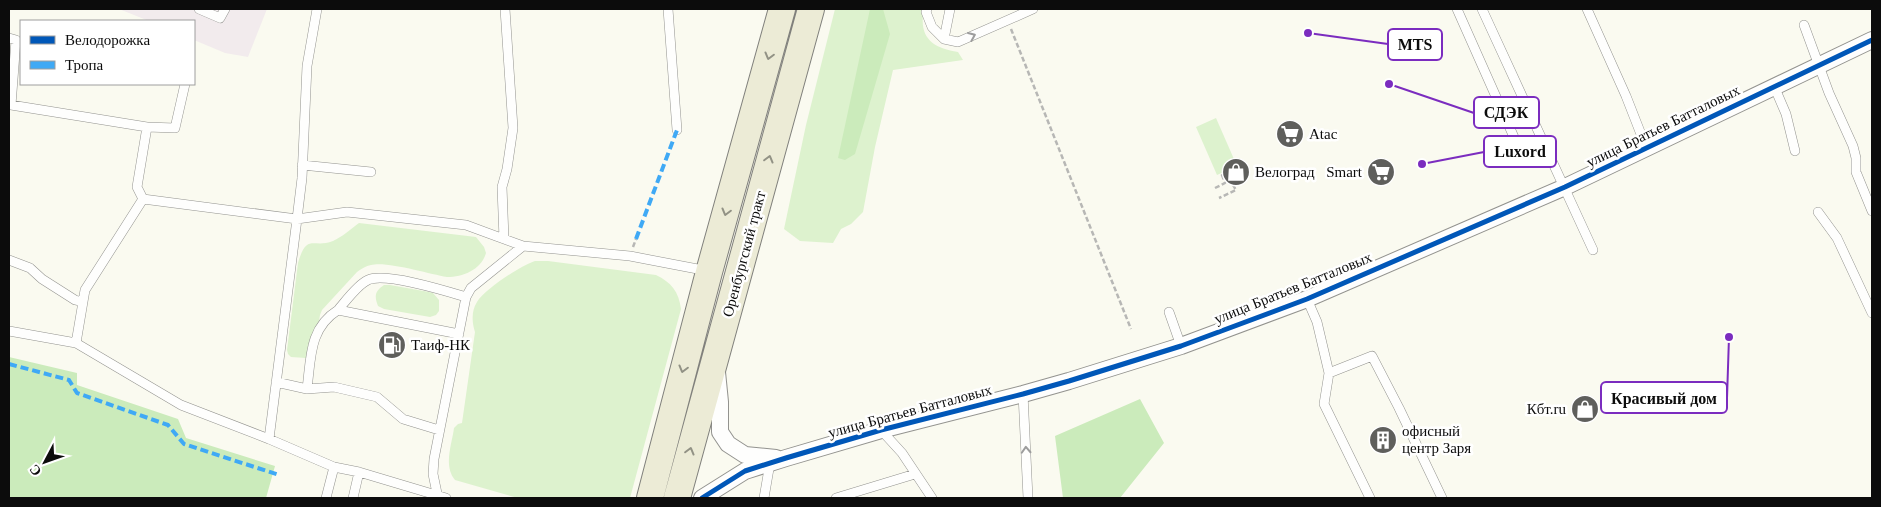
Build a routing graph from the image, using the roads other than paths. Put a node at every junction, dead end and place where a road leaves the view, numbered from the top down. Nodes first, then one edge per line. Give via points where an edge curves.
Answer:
1 (199, 9) edge
2 (224, 9) edge
3 (317, 9) edge
4 (505, 9) edge
5 (668, 9) edge
6 (782, 9) edge
7 (811, 9) edge
8 (927, 9) edge
9 (950, 9) edge
10 (1033, 9) edge
11 (1457, 9) edge
12 (1482, 9) edge
13 (1587, 9) edge
14 (1804, 25) dead end
15 (9, 38) edge
16 (944, 39) junction
17 (1872, 40) edge
18 (1819, 66) junction
19 (185, 85) edge
20 (1774, 86) junction
21 (147, 127) junction
22 (677, 130) dead end
23 (1544, 142) junction
24 (1646, 147) junction
25 (1795, 151) dead end
26 (302, 165) junction
27 (371, 172) dead end
28 (1565, 187) junction
29 (142, 199) junction
30 (1872, 211) edge
31 (1818, 212) dead end
32 (297, 219) junction
33 (504, 239) junction
34 (523, 246) junction
35 (1593, 250) dead end
36 (9, 260) edge
37 (709, 272) junction
38 (466, 297) junction
39 (1307, 299) junction
40 (83, 302) junction
41 (338, 310) junction
42 (1169, 312) dead end
43 (1872, 313) edge
44 (9, 331) edge
45 (459, 334) junction
46 (76, 344) junction
47 (1181, 346) junction
48 (716, 357) junction
49 (1329, 373) junction
50 (276, 382) junction
51 (307, 389) junction
52 (1023, 394) junction
53 (439, 430) junction
54 (881, 430) junction
55 (269, 439) junction
56 (778, 460) junction
57 (334, 467) junction
58 (359, 472) junction
59 (915, 474) junction
60 (326, 498) edge
61 (353, 498) edge
62 (441, 498) edge
63 (649, 498) edge
64 (677, 498) edge
65 (702, 498) edge
66 (764, 498) edge
67 (836, 498) edge
68 (932, 498) edge
69 (1028, 498) edge
70 (1370, 498) edge
71 (1442, 498) edge

1 - 2 lane via 220,18
3 - 26 lane via 307,66
4 - 33 lane via 513,128 502,187
5 - 22 lane
6 -> 37 main road, Оренбургский тракт
48 -> 7 main road, Оренбургский тракт
8 - 16 lane via 932,27
9 - 16 lane
16 -> 10 lane via 958,42
11 - 23 lane via 1521,153
12 - 23 lane
13 - 24 lane
14 - 18 lane
15 - 21 lane via 16,40 11,105
17 - 18 street, улица Братьев Батталовых
18 - 20 street, улица Братьев Батталовых
18 - 30 lane via 1853,146 1856,172
19 - 21 lane via 175,128
20 - 24 street, улица Братьев Батталовых
20 - 25 lane via 1786,114
21 - 29 lane via 137,187
23 - 28 lane
24 - 28 street, улица Братьев Батталовых
26 - 27 lane
26 - 32 lane
28 - 35 lane
28 - 39 street, улица Братьев Батталовых
29 - 32 lane
29 - 40 lane via 85,290
31 - 43 lane via 1836,238
32 - 33 lane via 347,212 466,226
32 - 50 lane
33 - 34 lane
34 - 37 lane via 630,256
34 - 38 lane via 471,288
36 - 40 lane via 30,268 42,279
37 -> 63 main road, Оренбургский тракт
38 - 41 lane via 375,277 365,281
38 - 45 lane
39 - 47 street, улица Братьев Батталовых
39 - 49 lane via 1317,322
40 - 46 lane
41 - 45 lane
41 - 51 lane via 322,322 313,341
42 - 47 lane
44 - 46 lane
45 - 53 lane
46 - 55 lane via 181,405
47 - 52 street, улица Братьев Батталовых
48 - 56 street, улица Братьев Батталовых via 720,432 728,444 746,455
64 -> 48 main road, Оренбургский тракт
49 - 70 lane via 1324,404
49 - 71 lane via 1372,356
50 - 51 lane
50 - 55 lane
51 - 53 lane via 334,387 377,397 403,420
52 - 54 street, улица Братьев Батталовых
69 -> 52 lane
53 - 62 lane via 433,474
54 - 56 street, улица Братьев Батталовых
54 - 59 lane via 902,453
55 - 57 lane
56 - 65 street, улица Братьев Батталовых via 745,471
56 - 66 lane
57 - 58 lane
57 - 60 lane
58 - 61 lane
58 - 62 lane
59 - 67 lane
59 - 68 lane

